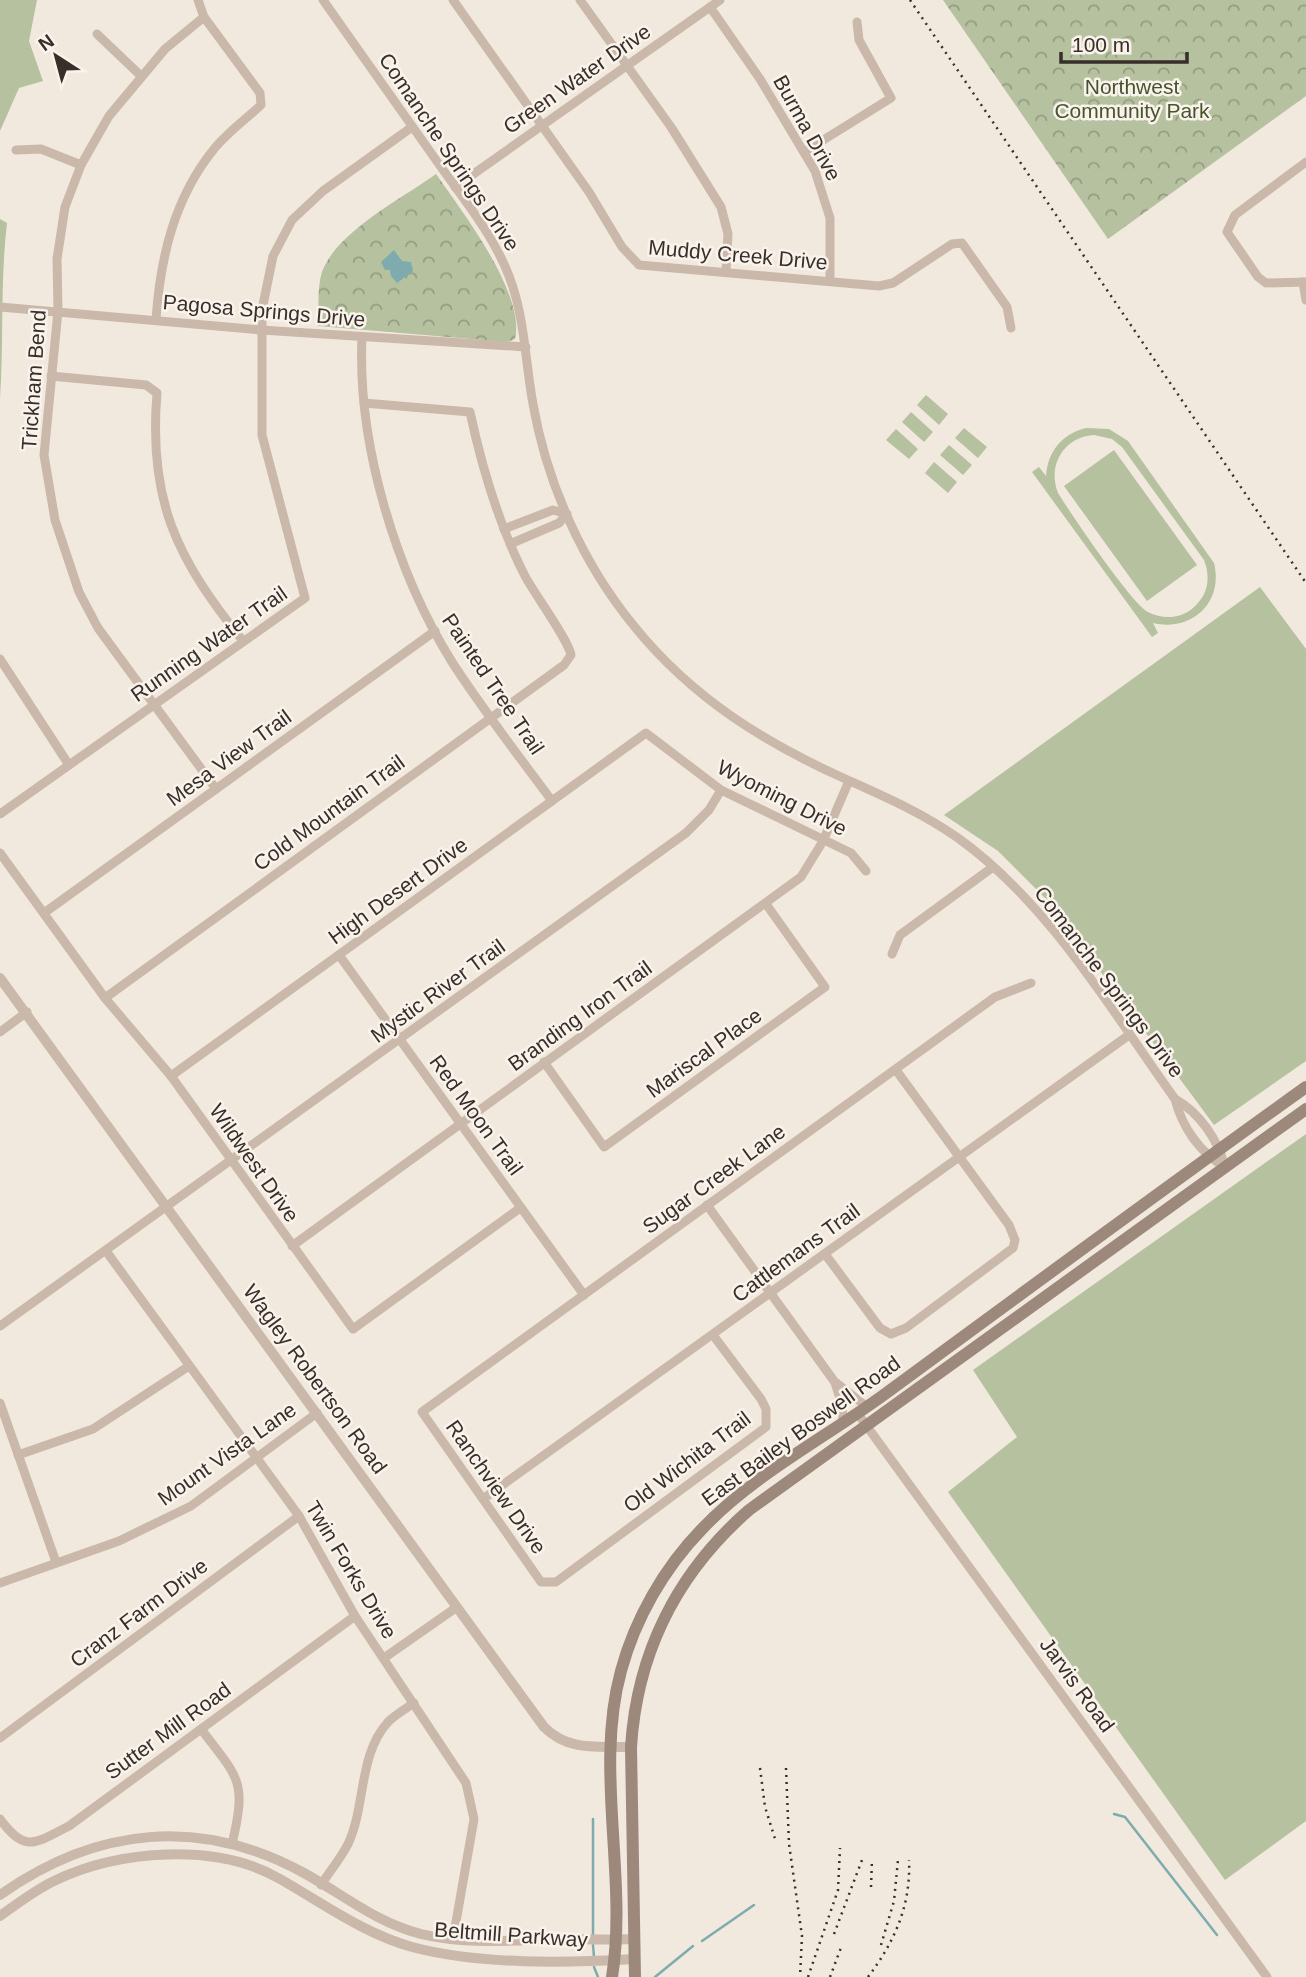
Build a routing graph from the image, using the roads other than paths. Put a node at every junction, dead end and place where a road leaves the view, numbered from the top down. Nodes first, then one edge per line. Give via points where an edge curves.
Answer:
1 (198, 0) edge
2 (323, 0) edge
3 (453, 0) edge
4 (580, 0) edge
5 (720, 0) edge
6 (710, 7) junction
7 (204, 17) junction
8 (857, 22) dead end
9 (97, 34) dead end
10 (627, 66) junction
11 (140, 75) junction
12 (541, 125) junction
13 (412, 127) junction
14 (16, 150) dead end
15 (804, 152) junction
16 (1306, 162) edge
17 (80, 165) junction
18 (455, 187) junction
19 (726, 271) junction
20 (830, 280) junction
21 (1305, 282) edge
22 (1306, 300) edge
23 (0, 307) edge
24 (58, 311) junction
25 (156, 320) junction
26 (1011, 328) dead end
27 (261, 330) junction
28 (362, 337) junction
29 (526, 347) junction
30 (51, 376) junction
31 (364, 403) junction
32 (567, 514) junction
33 (504, 529) junction
34 (510, 544) junction
35 (435, 631) junction
36 (243, 641) junction
37 (0, 659) edge
38 (153, 704) junction
39 (491, 718) junction
40 (646, 733) joint
41 (69, 765) junction
42 (849, 781) junction
43 (216, 789) junction
44 (721, 790) junction
45 (552, 801) junction
46 (0, 814) edge
47 (823, 841) junction
48 (0, 853) edge
49 (993, 867) junction
50 (866, 871) dead end
51 (766, 904) junction
52 (44, 913) junction
53 (892, 954) dead end
54 (339, 955) junction
55 (0, 978) edge
56 (1031, 983) dead end
57 (104, 998) junction
58 (27, 1012) junction
59 (0, 1032) edge
60 (1129, 1035) junction
61 (400, 1040) junction
62 (544, 1062) junction
63 (896, 1070) junction
64 (171, 1076) junction
65 (1306, 1087) edge
66 (1175, 1099) junction
67 (1306, 1109) edge
68 (460, 1124) junction
69 (1220, 1148) junction
70 (959, 1157) junction
71 (1208, 1157) junction
72 (231, 1162) junction
73 (1225, 1167) junction
74 (707, 1205) junction
75 (164, 1207) junction
76 (520, 1208) junction
77 (292, 1246) junction
78 (106, 1251) junction
79 (825, 1254) junction
80 (771, 1293) junction
81 (584, 1295) junction
82 (0, 1326) edge
83 (713, 1335) junction
84 (189, 1366) junction
85 (834, 1381) junction
86 (0, 1403) edge
87 (862, 1410) junction
88 (422, 1412) joint
89 (317, 1413) junction
90 (843, 1424) junction
91 (866, 1425) junction
92 (18, 1455) junction
93 (257, 1458) junction
94 (483, 1499) junction
95 (299, 1516) junction
96 (56, 1562) junction
97 (541, 1581) joint
98 (0, 1583) edge
99 (457, 1607) junction
100 (355, 1616) junction
101 (384, 1658) junction
102 (414, 1703) junction
103 (201, 1729) junction
104 (0, 1738) edge
105 (612, 1746) junction
106 (631, 1746) junction
107 (0, 1819) edge
108 (232, 1844) junction
109 (62, 1858) junction
110 (227, 1862) junction
111 (69, 1875) junction
112 (321, 1885) junction
113 (0, 1895) edge
114 (312, 1899) junction
115 (0, 1916) edge
116 (453, 1939) junction
117 (634, 1939) junction
118 (616, 1940) junction
119 (449, 1954) junction
120 (635, 1959) junction
121 (615, 1960) junction
122 (612, 1977) edge
123 (635, 1977) edge
124 (1267, 1977) edge

1 - 7 street
2 - 13 street, Comanche Springs Drive
3 - 12 street, Muddy Creek Drive
4 - 10 street
5 - 6 street, Green Water Drive
6 - 10 street, Green Water Drive
6 - 15 street, Burma Drive
7 - 11 street, Trickham Bend
7 - 25 street via 260,93 261,105 214,149 191,183 170,231 159,273
8 - 15 street via 859,40 891,98
9 - 11 street
10 - 12 street, Green Water Drive
10 - 19 street via 721,207 729,234
11 - 17 street, Trickham Bend
12 - 18 street, Green Water Drive
12 - 19 street, Muddy Creek Drive via 639,265
13 - 18 street, Comanche Springs Drive
13 - 27 street, Running Water Trail via 323,191 292,220 273,256
14 - 17 street via 41,149
15 - 20 street, Burma Drive via 827,202
16 - 21 street via 1235,215 1227,232 1266,283
17 - 24 street, Trickham Bend via 63,220 57,260
18 - 29 street, Comanche Springs Drive via 505,265
19 - 20 street, Muddy Creek Drive
20 - 26 street, Muddy Creek Drive via 879,286 893,283 952,244 962,243 1007,307
21 - 22 street
23 - 24 street, Pagosa Springs Drive
24 - 25 street, Pagosa Springs Drive
24 - 30 street, Trickham Bend
25 - 27 street, Pagosa Springs Drive
27 - 28 street, Pagosa Springs Drive
27 - 36 street, Running Water Trail via 262,435 305,597
28 - 29 street, Pagosa Springs Drive
28 - 31 street, Painted Tree Trail
29 - 32 street, Comanche Springs Drive via 538,425
30 - 36 street via 146,385 157,393 156,468 169,523 197,580
30 - 38 street, Trickham Bend via 44,454 66,559 98,628
31 - 33 street via 470,412
31 - 35 street, Painted Tree Trail via 367,432 391,521
32 - 33 street via 553,510
32 - 34 street via 559,523
32 - 42 street, Comanche Springs Drive via 613,599 679,677 753,732
33 - 34 street
34 - 39 street, Cold Mountain Trail via 571,654 564,665
35 - 39 street, Painted Tree Trail
35 - 43 street, Mesa View Trail
36 - 38 street, Running Water Trail
37 - 41 street
38 - 41 street, Running Water Trail
38 - 43 street, Trickham Bend
39 - 45 street, Painted Tree Trail
39 - 57 street, Cold Mountain Trail
40 - 44 street, Wyoming Drive
40 - 45 street, High Desert Drive
41 - 46 street, Running Water Trail
42 - 47 street, Branding Iron Trail
42 - 49 street, Comanche Springs Drive via 914,810
43 - 52 street, Mesa View Trail
44 - 47 street, Wyoming Drive
44 - 61 street, Mystic River Trail via 709,810 685,833
45 - 54 street, High Desert Drive
47 - 50 street, Wyoming Drive via 851,853
47 - 51 street, Branding Iron Trail via 801,877
48 - 52 street, Wildwest Drive
49 - 53 street via 900,935
49 - 60 street, Comanche Springs Drive via 1047,923
51 - 62 street, Branding Iron Trail
51 - 62 street, Mariscal Place via 825,987 604,1147
52 - 57 street, Wildwest Drive
54 - 61 street, Red Moon Trail
54 - 64 street, High Desert Drive
55 - 58 street, Wagley Robertson Road
56 - 63 street, Sugar Creek Lane via 995,997
57 - 64 street, Wildwest Drive
58 - 59 street
58 - 75 street, Wagley Robertson Road
60 - 66 street, Comanche Springs Drive
60 - 70 street, Cattlemans Trail
61 - 68 street, Red Moon Trail
61 - 72 street, Mystic River Trail
62 - 68 street, Branding Iron Trail
63 - 70 street
63 - 74 street, Sugar Creek Lane
64 - 72 street, Wildwest Drive
65 - 69 main road, East Bailey Boswell Road
66 - 69 street, Comanche Springs Drive via 1191,1108
66 - 71 street, Comanche Springs Drive via 1179,1117
67 - 73 main road, East Bailey Boswell Road
68 - 76 street, Red Moon Trail
68 - 77 street, Branding Iron Trail
69 - 71 main road, East Bailey Boswell Road
69 - 73 street, Comanche Springs Drive
70 - 79 street, Cattlemans Trail
70 - 79 street via 1015,1240 1009,1253 906,1328 891,1334 880,1328
71 - 73 street, Comanche Springs Drive
71 - 87 main road, East Bailey Boswell Road
72 - 75 street, Mystic River Trail
72 - 77 street, Wildwest Drive
73 - 91 main road, East Bailey Boswell Road
74 - 80 street
74 - 81 street, Sugar Creek Lane
75 - 78 street, Mystic River Trail
75 - 89 street, Wagley Robertson Road
76 - 77 street, Wildwest Drive via 353,1329
76 - 81 street, Red Moon Trail
78 - 82 street, Mystic River Trail
78 - 84 street, Twin Forks Drive
79 - 80 street, Cattlemans Trail
80 - 83 street, Cattlemans Trail
80 - 85 street
81 - 88 street, Sugar Creek Lane
83 - 94 street, Cattlemans Trail
83 - 97 street, Old Wichita Trail via 761,1399 766,1427 556,1582
84 - 92 street via 93,1429
84 - 93 street, Twin Forks Drive
85 - 87 street, Jarvis Road
85 - 90 street
86 - 92 street
87 - 90 main road, East Bailey Boswell Road
87 - 91 street, Jarvis Road
88 - 94 street, Ranchview Drive
89 - 93 street, Mount Vista Lane
89 - 99 street, Wagley Robertson Road
90 - 105 main road, East Bailey Boswell Road via 734,1500 679,1555 646,1607 621,1671
91 - 106 main road, East Bailey Boswell Road via 749,1510 697,1563 667,1610 646,1661
91 - 124 street, Jarvis Road
92 - 96 street
93 - 95 street, Twin Forks Drive
93 - 96 street, Mount Vista Lane via 191,1506 119,1541
94 - 97 street, Ranchview Drive
95 - 100 street, Twin Forks Drive
95 - 104 street, Cranz Farm Drive
96 - 98 street, Mount Vista Lane
99 - 101 street
99 - 105 street, Wagley Robertson Road via 552,1735 580,1747
100 - 101 street, Twin Forks Drive
100 - 103 street, Sutter Mill Road
101 - 102 street, Twin Forks Drive
102 - 112 street via 388,1722 375,1742 348,1844
102 - 116 street, Twin Forks Drive via 473,1800 474,1819
103 - 107 street, Sutter Mill Road via 49,1836 28,1842 15,1839
103 - 108 street via 238,1783 242,1797
105 - 106 street, Wagley Robertson Road
105 - 118 main road, East Bailey Boswell Road
106 - 117 main road, East Bailey Boswell Road
108 - 109 street, Beltmill Parkway via 160,1834 91,1847
108 - 110 street
108 - 112 street, Beltmill Parkway via 262,1852
109 - 111 street
109 - 113 street, Beltmill Parkway
110 - 111 street, Beltmill Parkway via 193,1854 124,1859
110 - 114 street, Beltmill Parkway via 278,1877
111 - 115 street, Beltmill Parkway
112 - 114 street
112 - 116 street, Beltmill Parkway via 399,1926
114 - 119 street, Beltmill Parkway via 375,1934
116 - 118 street, Beltmill Parkway
116 - 119 street
117 - 118 street, Beltmill Parkway
117 - 120 main road, East Bailey Boswell Road
118 - 121 main road, East Bailey Boswell Road
119 - 121 street, Beltmill Parkway
120 - 121 street, Beltmill Parkway
120 - 123 main road, East Bailey Boswell Road
121 - 122 main road, East Bailey Boswell Road

